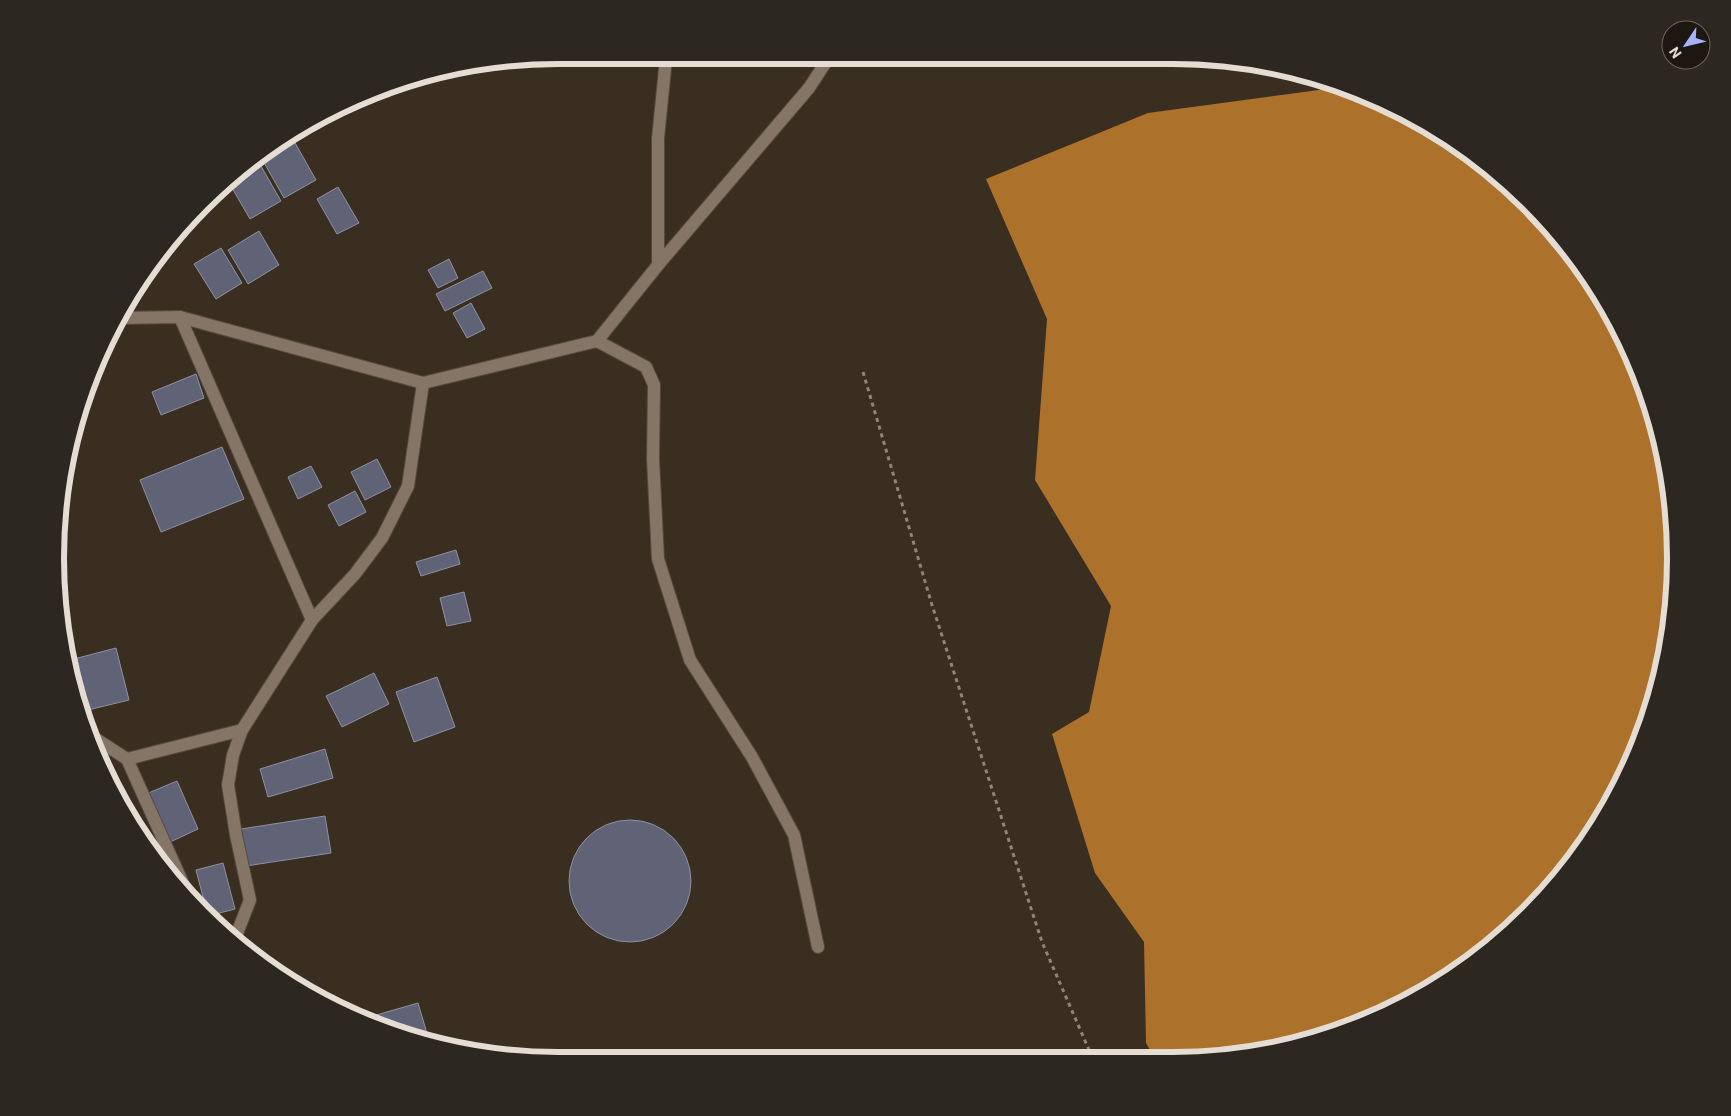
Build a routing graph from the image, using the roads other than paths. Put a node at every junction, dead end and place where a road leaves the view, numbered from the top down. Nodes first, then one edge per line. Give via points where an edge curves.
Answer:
1 (665, 64) edge
2 (825, 64) edge
3 (658, 265) junction
4 (180, 317) junction
5 (126, 318) edge
6 (597, 342) junction
7 (423, 383) junction
8 (312, 620) junction
9 (242, 730) junction
10 (99, 741) edge
11 (127, 759) junction
12 (175, 871) edge
13 (237, 934) edge
14 (818, 947) dead end

1 - 3 street via 658,138
2 - 3 street via 809,88
3 - 6 street
4 - 5 street
4 - 7 street
4 - 8 street
6 - 7 street
6 - 14 street via 646,368 654,385 653,459 658,559 690,660 752,757 794,835
7 - 8 street via 408,486 382,538 355,574
8 - 9 street
9 - 11 street
9 - 13 street via 233,755 228,785 250,900
10 - 11 street
11 - 12 street

